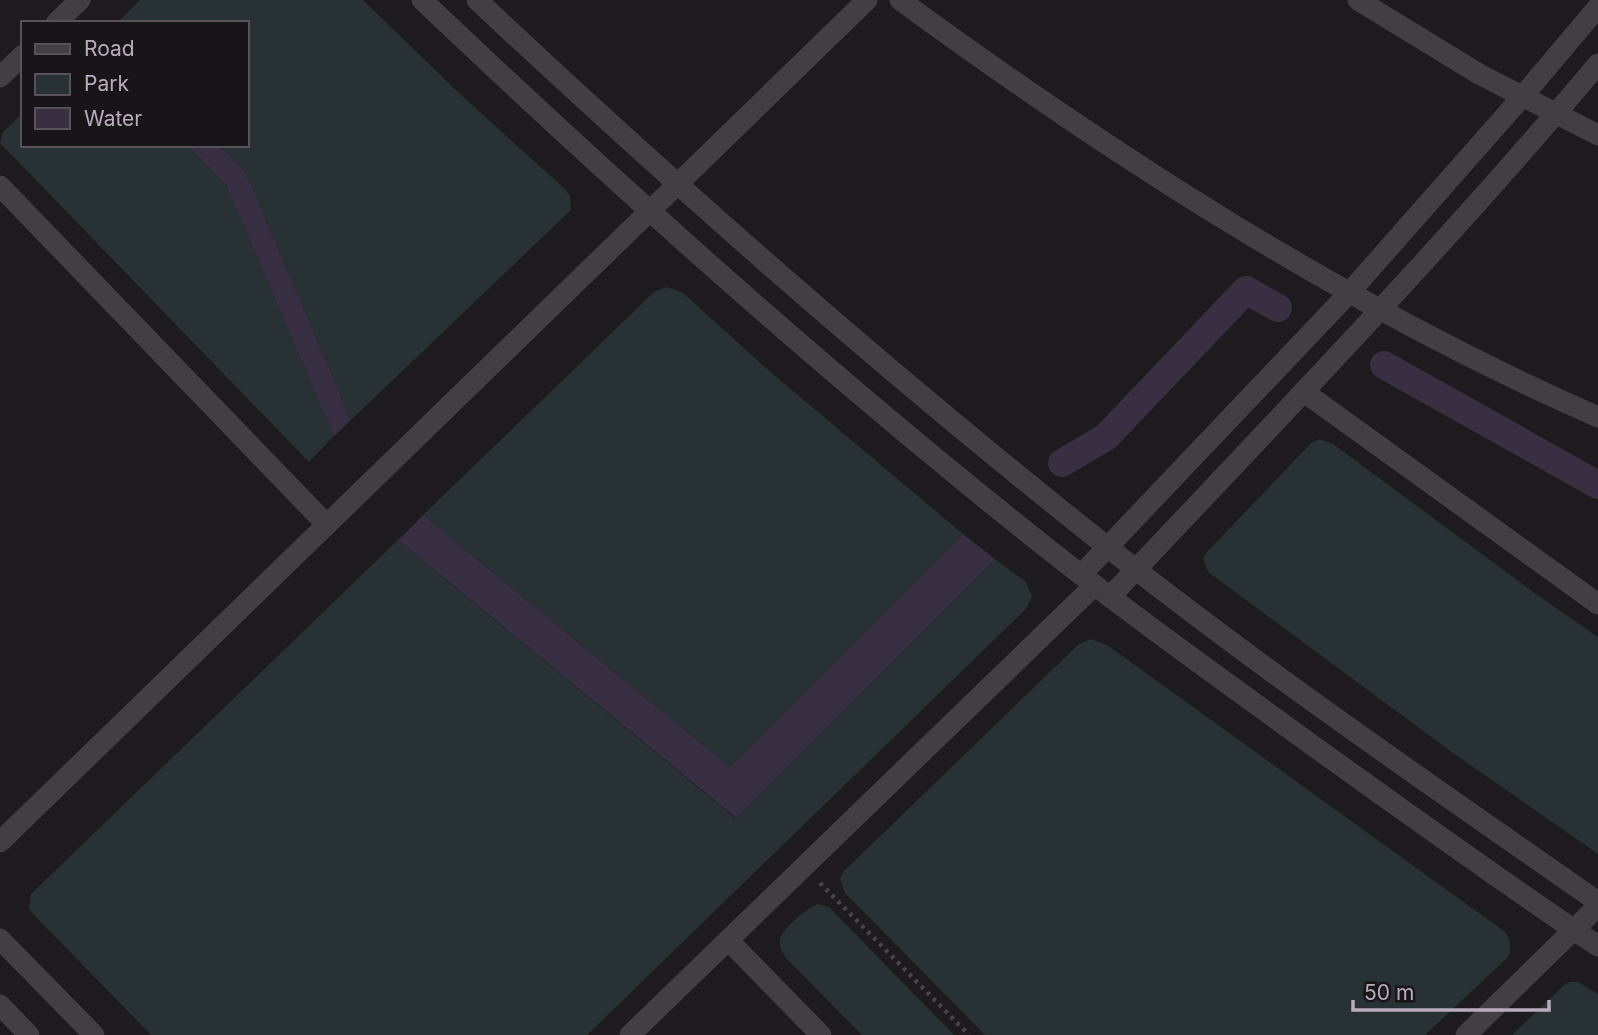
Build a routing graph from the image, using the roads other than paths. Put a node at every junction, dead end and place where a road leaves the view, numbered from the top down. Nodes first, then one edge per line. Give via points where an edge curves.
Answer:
1 (80, 0) edge
2 (422, 0) edge
3 (477, 0) edge
4 (867, 0) edge
5 (901, 0) edge
6 (1358, 0) edge
7 (1598, 7) edge
8 (58, 21) edge
9 (21, 57) edge
10 (1598, 64) edge
11 (0, 77) edge
12 (1522, 97) junction
13 (1556, 115) junction
14 (1598, 135) edge
15 (677, 184) junction
16 (0, 186) edge
17 (650, 211) junction
18 (1349, 293) junction
19 (1379, 310) junction
20 (1304, 392) junction
21 (1598, 417) edge
22 (327, 525) junction
23 (1108, 547) junction
24 (1136, 569) junction
25 (1096, 585) junction
26 (1598, 604) edge
27 (0, 842) edge
28 (1598, 904) edge
29 (1574, 930) junction
30 (0, 939) edge
31 (728, 940) junction
32 (1598, 946) edge
33 (0, 1005) edge
34 (29, 1035) edge
35 (94, 1035) edge
36 (630, 1035) edge
37 (821, 1035) edge
38 (1466, 1035) edge

1 - 8 street
2 - 17 street
3 - 15 street
4 - 15 street
5 - 18 street via 1126,158
6 - 12 street
7 - 12 street
9 - 11 street
10 - 13 street
12 - 13 street
12 - 18 street
13 - 14 street
13 - 19 street
15 - 17 street
15 - 23 street via 908,386
16 - 22 street
17 - 22 street
17 - 25 street via 861,395
18 - 19 street
18 - 23 street
19 - 20 street
19 - 21 street
20 - 24 street
20 - 26 street
22 - 27 street
23 - 24 street
23 - 25 street
24 - 25 street
24 - 28 street
25 - 29 street
25 - 31 street
28 - 29 street
29 - 32 street
29 - 38 street
30 - 35 street
31 - 36 street
31 - 37 street
33 - 34 street

